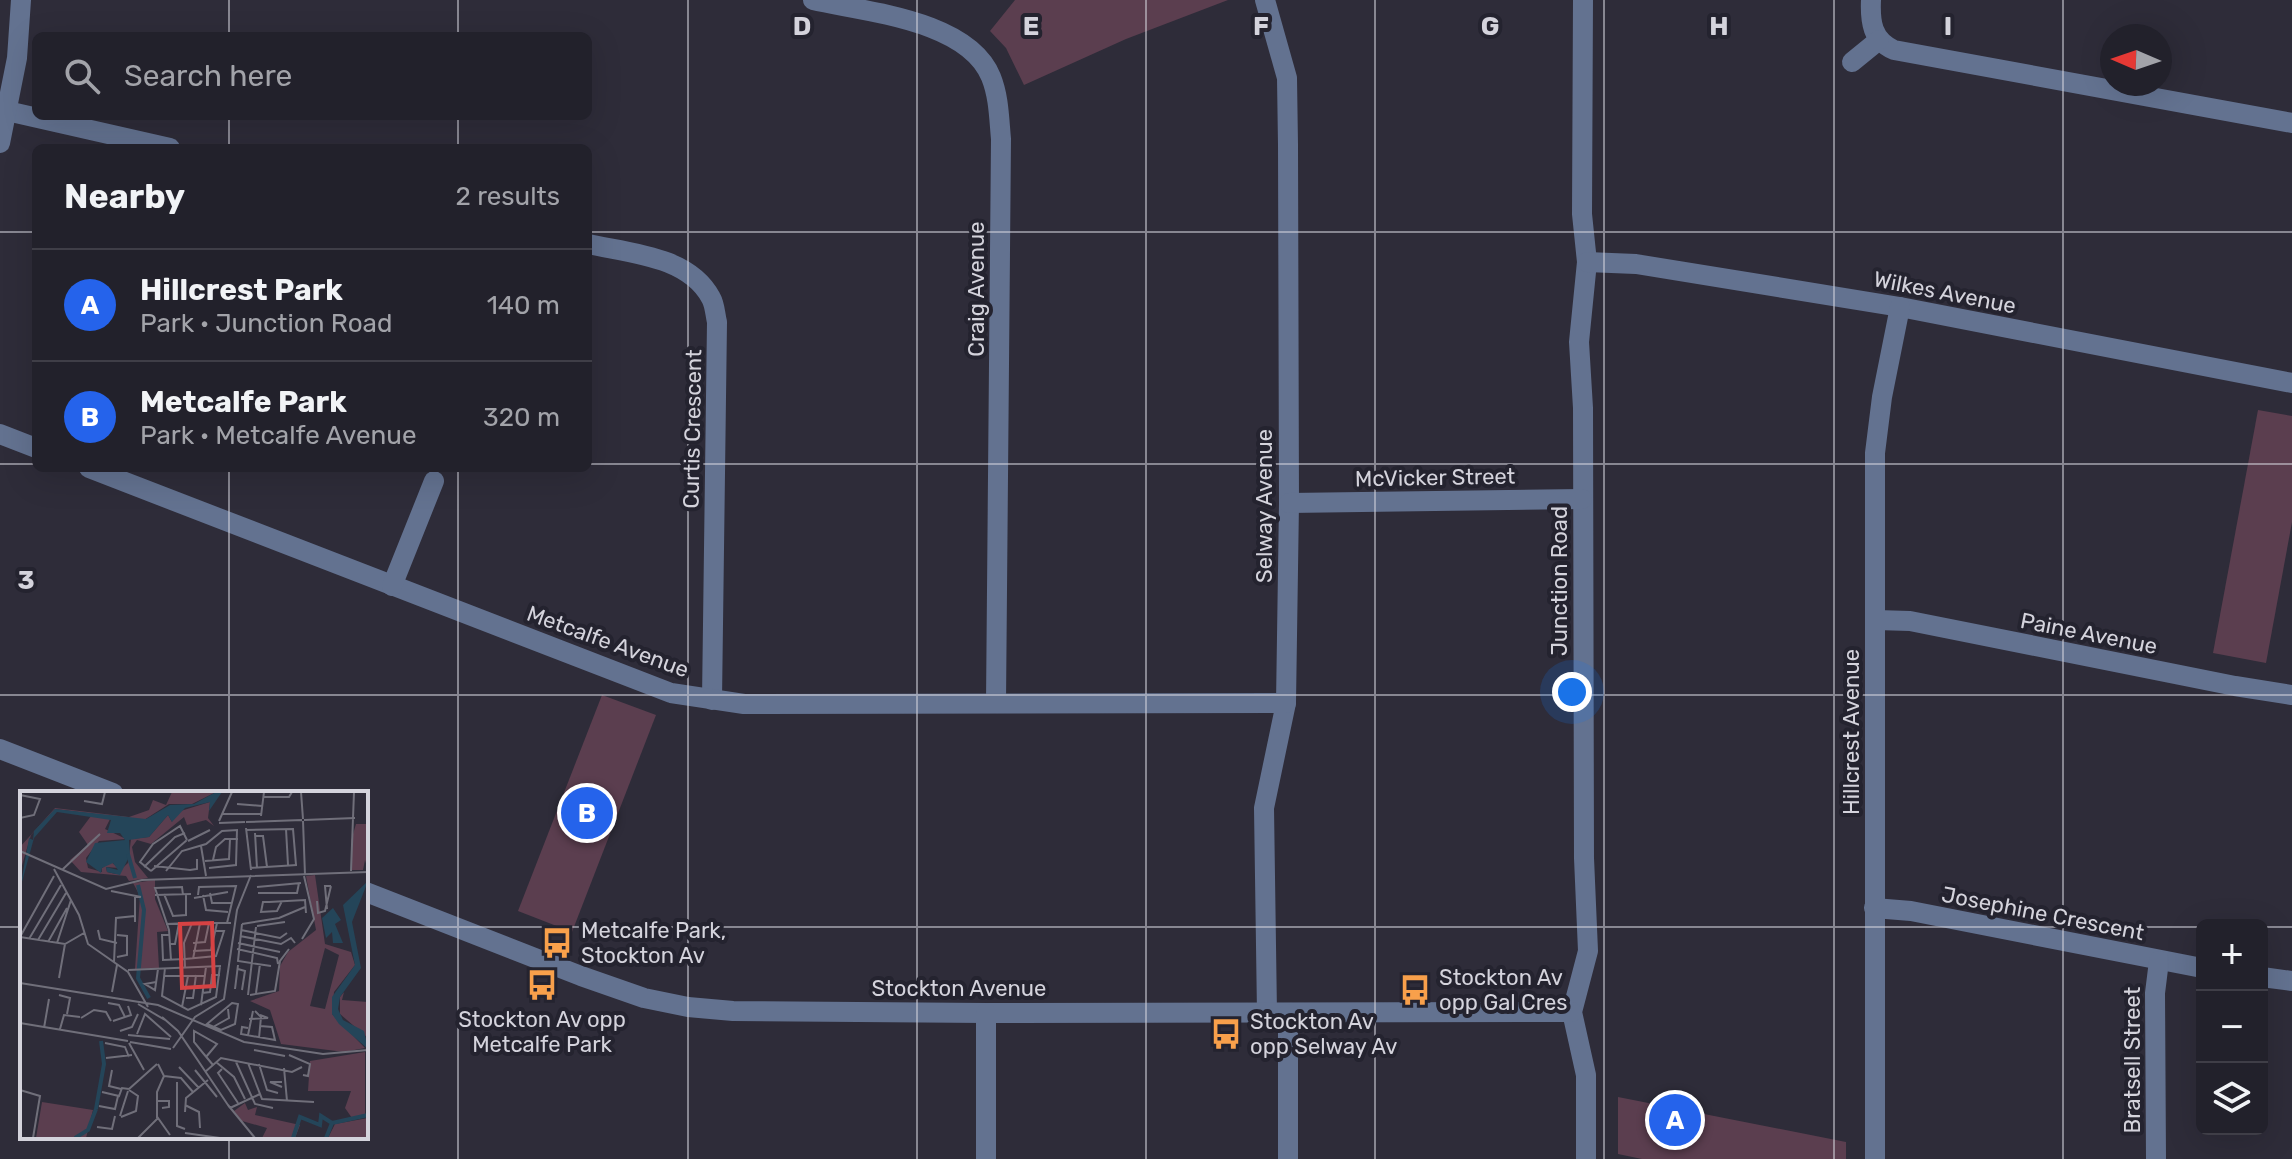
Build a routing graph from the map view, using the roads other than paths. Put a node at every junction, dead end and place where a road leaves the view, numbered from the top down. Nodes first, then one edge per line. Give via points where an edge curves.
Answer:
1 (21, 0) edge
2 (813, 0) edge
3 (1265, 0) edge
4 (1583, 0) edge
5 (1871, 0) edge
6 (1879, 40) junction
7 (1852, 62) dead end
8 (7, 111) junction
9 (32, 117) edge
10 (47, 120) edge
11 (2292, 123) edge
12 (0, 143) edge
13 (152, 144) edge
14 (592, 245) edge
15 (1587, 262) junction
16 (1900, 307) junction
17 (2292, 383) edge
18 (0, 434) edge
19 (32, 446) edge
20 (99, 472) edge
21 (434, 481) dead end
22 (1582, 499) junction
23 (1289, 503) junction
24 (392, 586) junction
25 (1876, 620) junction
26 (2292, 695) edge
27 (712, 700) junction
28 (996, 703) junction
29 (1286, 703) junction
30 (0, 740) edge
31 (0, 750) edge
32 (108, 791) edge
33 (368, 893) edge
34 (1874, 908) junction
35 (2159, 961) junction
36 (2196, 967) edge
37 (2268, 978) edge
38 (2292, 981) edge
39 (1572, 1012) junction
40 (986, 1013) junction
41 (1278, 1014) junction
42 (986, 1159) edge
43 (1288, 1159) edge
44 (1586, 1159) edge
45 (1875, 1159) edge
46 (2156, 1159) edge

1 - 8 street
2 - 28 street, Craig Avenue via 945,33 978,56 998,98
3 - 23 street, Selway Avenue via 1287,78
4 - 15 street, Junction Road via 1582,214
5 - 6 street via 1872,26
6 - 7 street
6 - 11 street via 1905,52
8 - 9 street
8 - 12 street
10 - 13 street
14 - 27 street, Curtis Crescent via 682,268 712,299 717,322
15 - 16 street, Wilkes Avenue via 1636,264
15 - 22 street, Junction Road via 1579,342
16 - 17 street, Wilkes Avenue
16 - 25 street, Hillcrest Avenue via 1875,453
18 - 19 street
20 - 24 street, Metcalfe Avenue
21 - 24 street
22 - 23 street, McVicker Street
22 - 39 street, Junction Road via 1588,951
23 - 29 street, Selway Avenue
24 - 27 street, Metcalfe Avenue via 671,693
25 - 26 street, Paine Avenue via 1910,621
25 - 34 street, Hillcrest Avenue
27 - 28 street, Metcalfe Avenue
28 - 29 street, Metcalfe Avenue
29 - 41 street, Selway Avenue via 1264,808
30 - 31 street
31 - 32 street
33 - 40 street, Stockton Avenue via 581,976 688,1007
34 - 35 street, Josephine Crescent
34 - 45 street, Hillcrest Avenue
35 - 36 street, Josephine Crescent
35 - 46 street, Bratsell Street
37 - 38 street
39 - 41 street, Stockton Avenue
39 - 44 street, Junction Road via 1586,1075
40 - 41 street, Stockton Avenue
40 - 42 street
41 - 43 street, Selway Avenue

